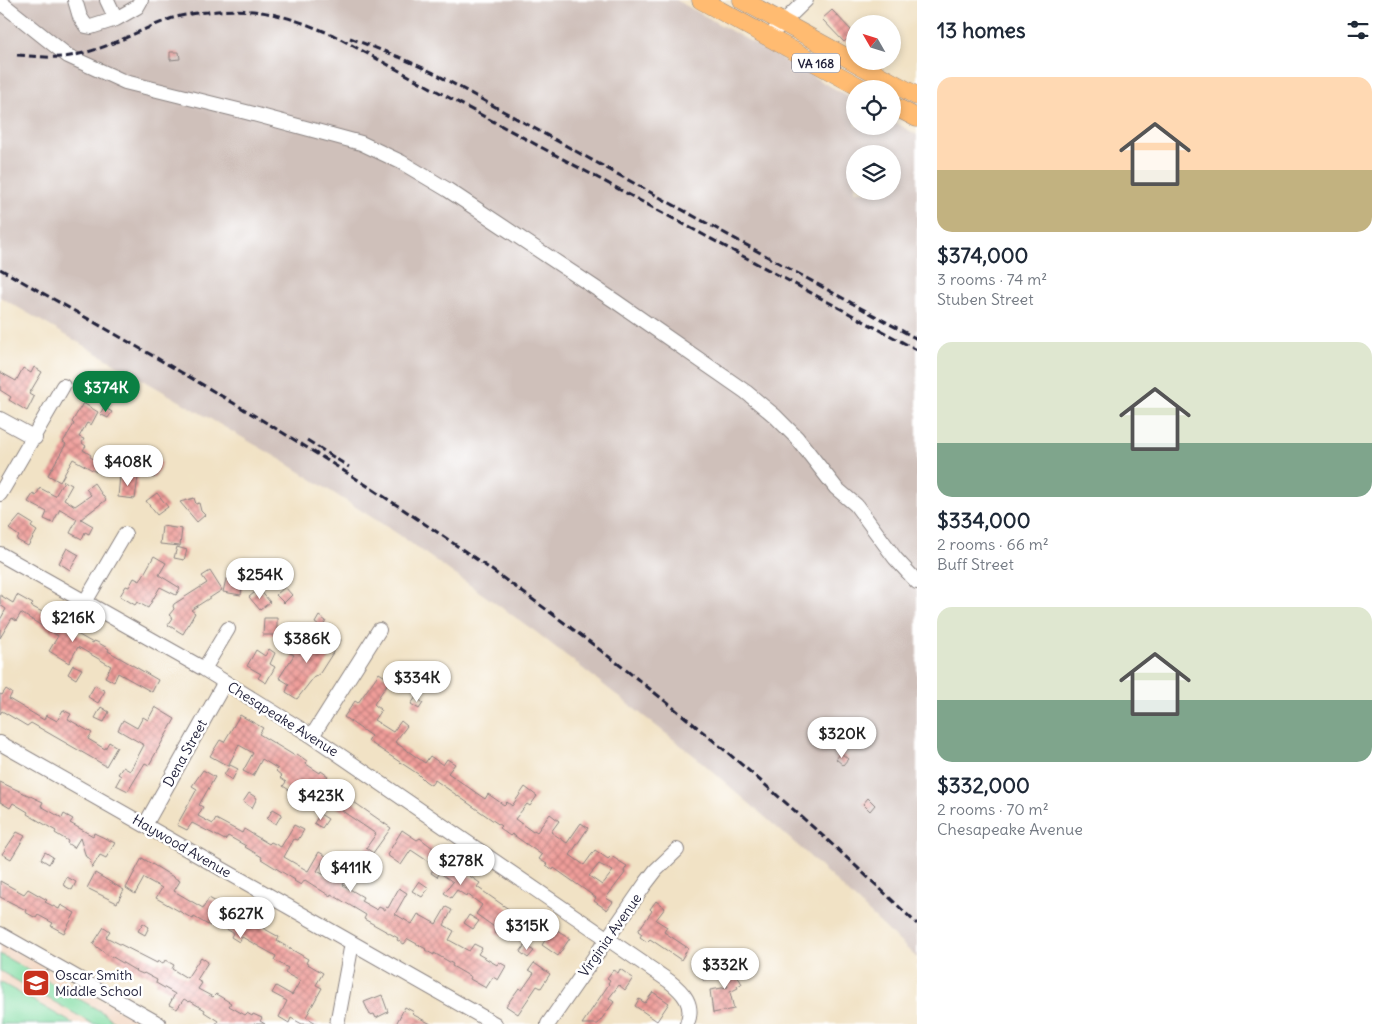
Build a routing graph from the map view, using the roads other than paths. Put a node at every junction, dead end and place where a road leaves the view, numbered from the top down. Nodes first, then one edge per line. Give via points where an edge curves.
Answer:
1 (75, 0) edge
2 (107, 0) edge
3 (141, 0) edge
4 (701, 0) edge
5 (742, 0) edge
6 (806, 0) edge
7 (0, 2) edge
8 (116, 19) junction
9 (783, 23) junction
10 (768, 37) junction
11 (847, 80) edge
12 (917, 96) edge
13 (901, 110) edge
14 (917, 118) edge
15 (63, 386) dead end
16 (0, 419) edge
17 (34, 438) junction
18 (0, 494) edge
19 (125, 534) dead end
20 (0, 554) edge
21 (917, 582) edge
22 (85, 602) junction
23 (228, 630) dead end
24 (379, 630) dead end
25 (204, 669) junction
26 (225, 682) junction
27 (312, 736) junction
28 (0, 743) edge
29 (145, 825) junction
30 (677, 850) dead end
31 (0, 934) edge
32 (608, 939) junction
33 (352, 943) junction
34 (689, 1018) edge
35 (159, 1024) edge
36 (337, 1024) edge
37 (494, 1024) edge
38 (548, 1024) edge

1 - 8 street via 86,26
2 - 8 street
3 - 8 street via 137,8
4 - 10 main road, VA 168
5 - 9 main road, VA 168
6 - 9 street
7 - 21 street via 68,56 126,82 361,143 448,190 746,392 775,416 797,438 836,488 856,505 894,558
9 - 10 street
9 - 12 main road, VA 168
10 - 11 main road, VA 168
13 - 14 main road
15 - 17 street
16 - 17 street
17 - 18 street
19 - 22 street
20 - 22 street, Chesapeake Avenue
22 - 25 street, Chesapeake Avenue
23 - 25 street
24 - 27 street
25 - 26 street, Chesapeake Avenue
26 - 27 street, Chesapeake Avenue
26 - 29 street, Dena Street
27 - 32 street, Chesapeake Avenue
28 - 29 street, Haywood Avenue
29 - 33 street, Haywood Avenue
30 - 32 street, Virginia Avenue via 656,870
31 - 35 street
32 - 34 street, Chesapeake Avenue via 682,992 688,1002
32 - 38 street, Virginia Avenue
33 - 36 street
33 - 37 street, Haywood Avenue

